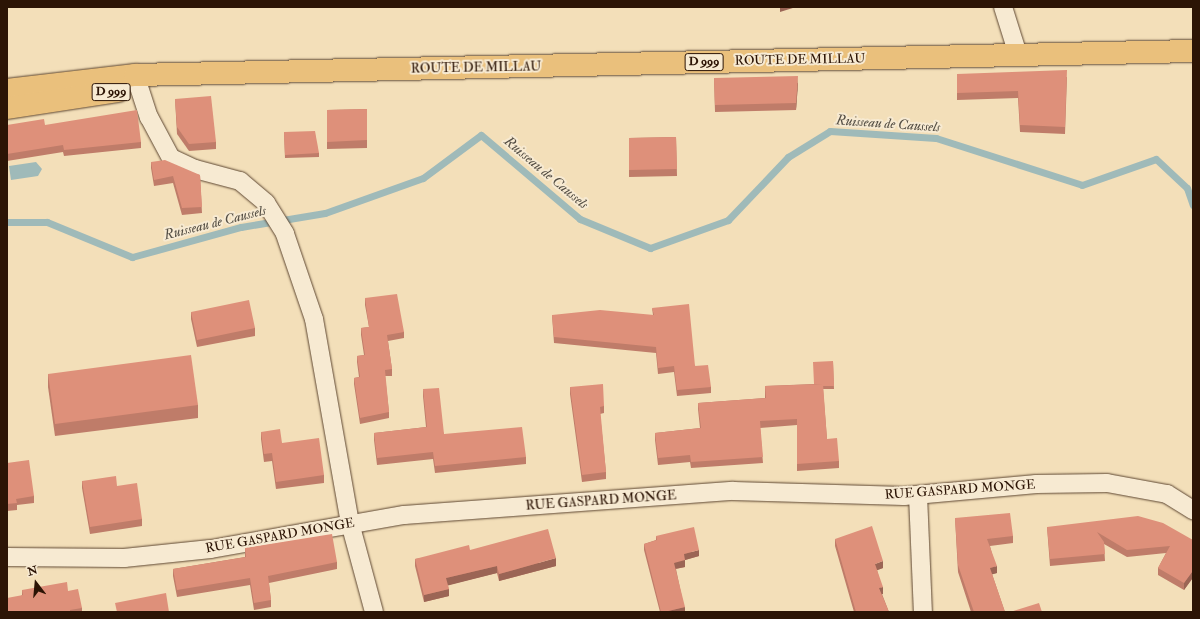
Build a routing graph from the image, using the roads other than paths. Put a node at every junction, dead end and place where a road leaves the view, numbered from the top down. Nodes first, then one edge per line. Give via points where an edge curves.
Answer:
1 (1003, 7) edge
2 (1193, 51) edge
3 (1018, 55) junction
4 (215, 74) junction
5 (139, 87) junction
6 (7, 90) edge
7 (7, 108) edge
8 (918, 495) junction
9 (1193, 510) edge
10 (350, 523) junction
11 (7, 557) edge
12 (374, 612) edge
13 (923, 612) edge

1 - 3 street
2 - 3 main road, ROUTE DE MILLAU / D 999
3 - 4 main road, ROUTE DE MILLAU / D 999
4 - 5 main road, ROUTE DE MILLAU / D 999
4 - 6 main road, ROUTE DE MILLAU / D 999 via 135,75
5 - 7 main road, ROUTE DE MILLAU / D 999
5 - 10 street via 149,118 171,158 195,169 240,181 266,203 285,234 314,319
8 - 9 street, RUE GASPARD MONGE via 1036,484 1107,483 1167,494
8 - 10 street, RUE GASPARD MONGE via 733,491 404,515
8 - 13 street
10 - 11 street, RUE GASPARD MONGE via 196,551 124,558
10 - 12 street

